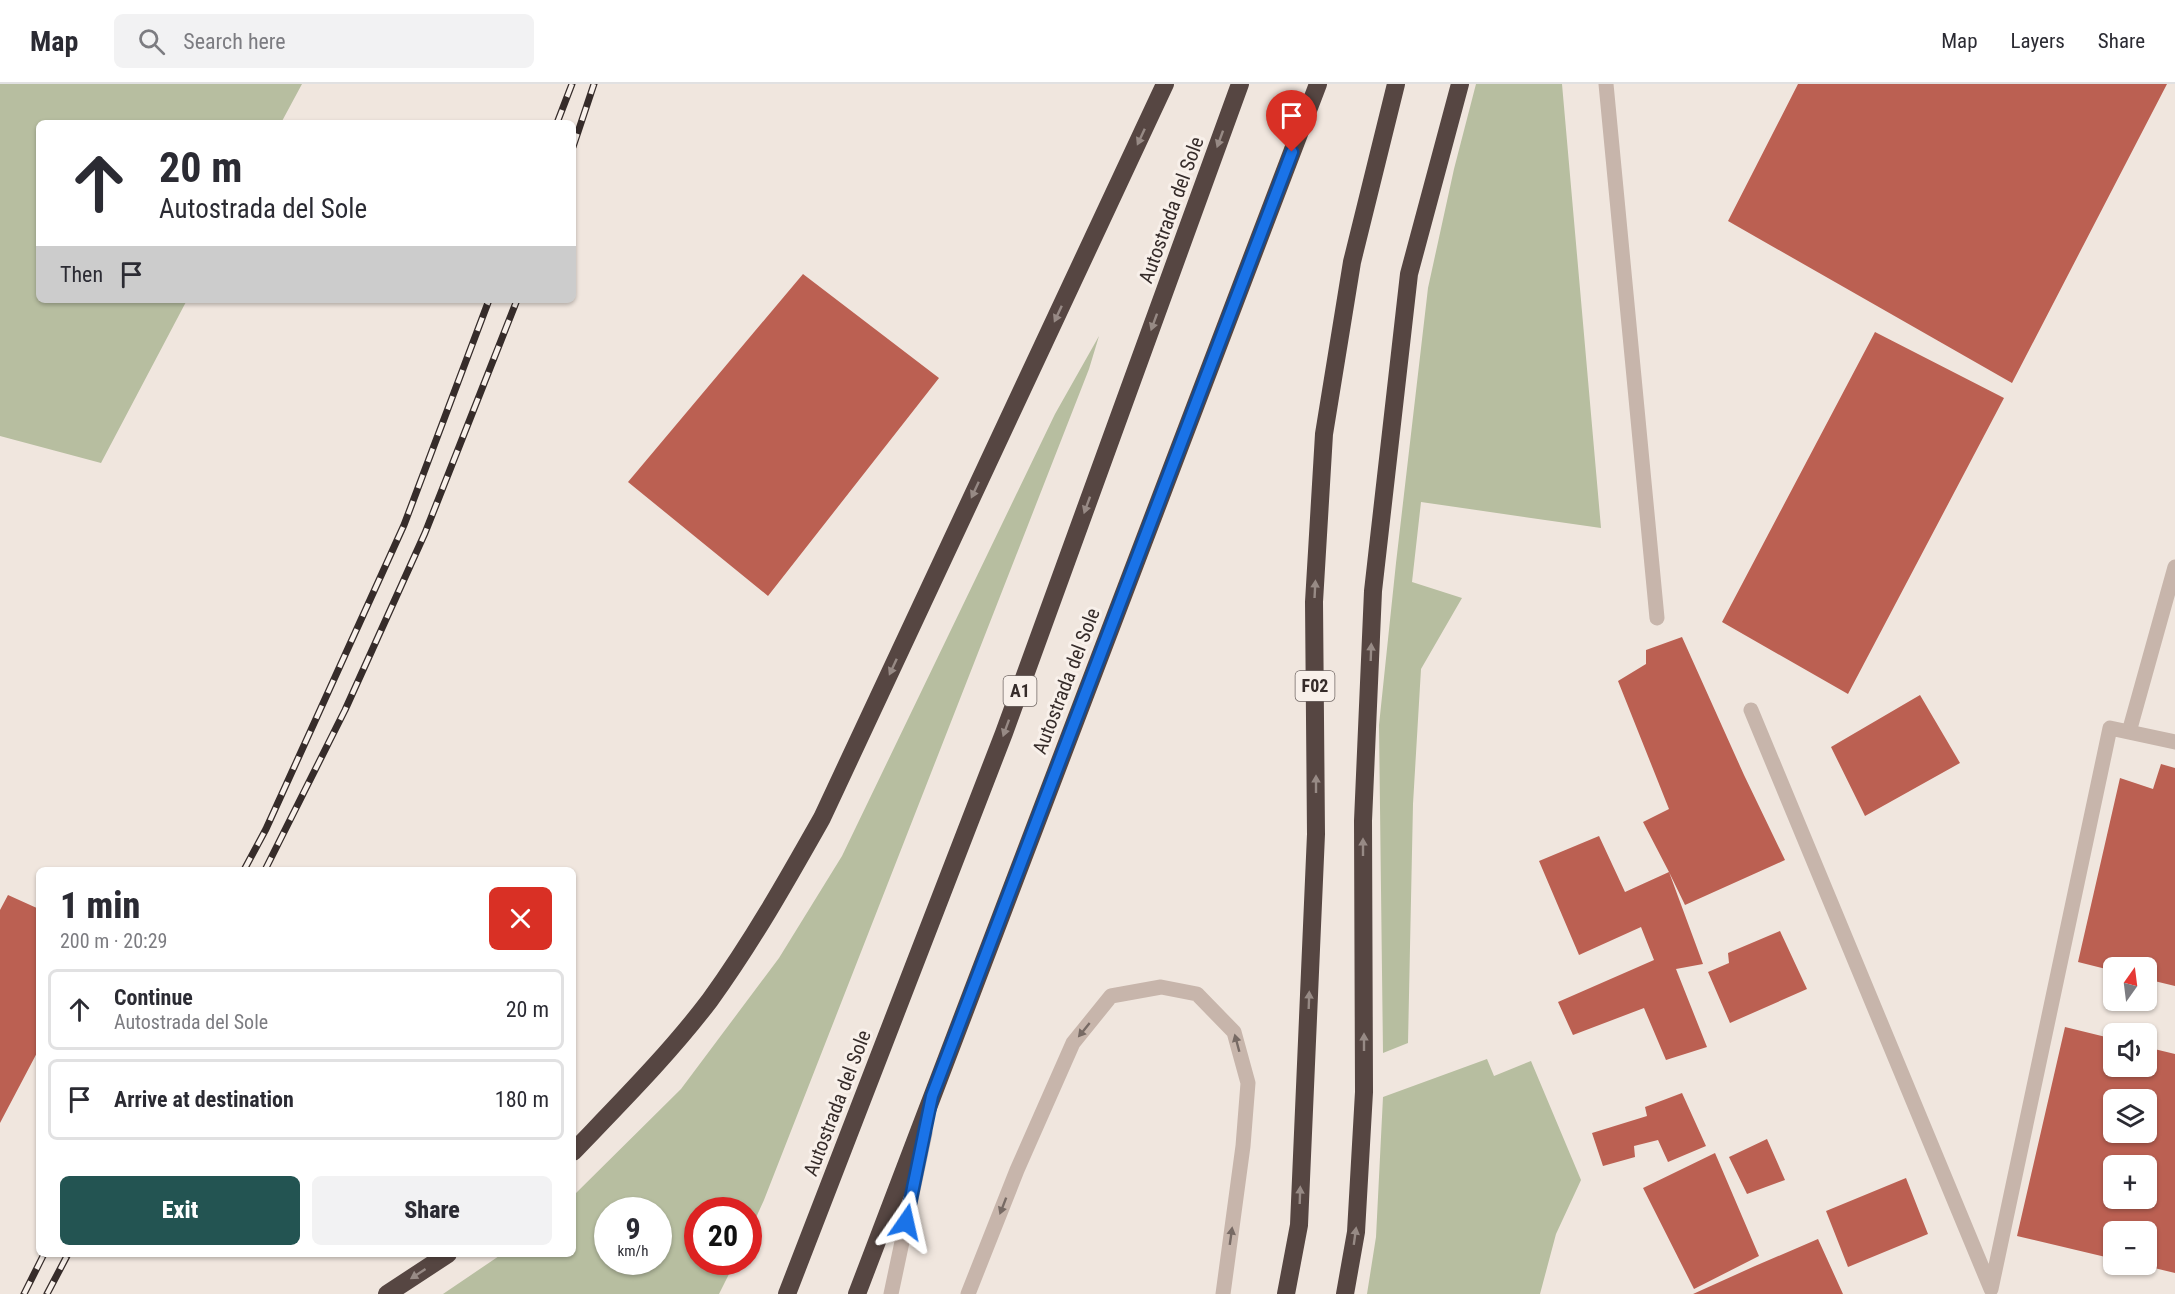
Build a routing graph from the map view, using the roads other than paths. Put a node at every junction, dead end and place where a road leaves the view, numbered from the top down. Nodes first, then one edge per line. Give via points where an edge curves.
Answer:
1 (1165, 84) edge
2 (1240, 84) edge
3 (1318, 84) edge
4 (1396, 84) edge
5 (1460, 84) edge
6 (1606, 84) edge
7 (2175, 567) edge
8 (1657, 618) dead end
9 (1751, 710) dead end
10 (2129, 732) junction
11 (2175, 742) edge
12 (932, 1096) junction
13 (576, 1149) edge
14 (443, 1257) edge
15 (1991, 1292) edge
16 (387, 1294) edge
17 (787, 1294) edge
18 (857, 1294) edge
19 (891, 1294) edge
20 (968, 1294) edge
21 (1223, 1294) edge
22 (1286, 1294) edge
23 (1345, 1294) edge

1 -> 13 highway via 817,827 769,913 709,1001 637,1086
2 -> 17 highway, Autostrada del Sole / A1 via 1004,733
3 - 12 highway, Autostrada del Sole
22 -> 4 highway, F02 via 1300,1213 1316,834 1314,602 1324,434 1352,262
23 -> 5 highway via 1356,1232 1364,1092 1364,822 1373,591 1408,274
6 - 8 street
7 - 10 street
9 - 15 street
10 - 11 street
10 - 15 street via 2110,728
12 - 18 highway, Autostrada del Sole
12 - 19 street
14 -> 16 highway
21 -> 20 street via 1248,1083 1234,1032 1197,994 1161,987 1111,996 1073,1042

